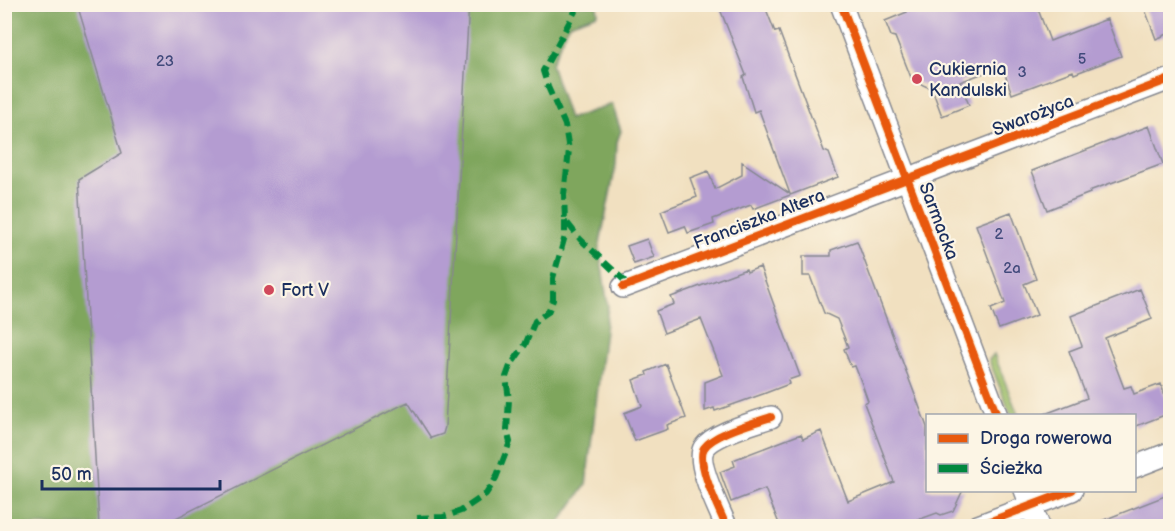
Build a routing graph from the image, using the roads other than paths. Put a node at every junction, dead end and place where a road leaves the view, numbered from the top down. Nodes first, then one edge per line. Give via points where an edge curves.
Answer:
1 (841, 4) edge
2 (1170, 79) edge
3 (907, 179) junction
4 (622, 287) dead end
5 (996, 414) edge
6 (771, 417) dead end
7 (1170, 453) edge
8 (1136, 466) edge
9 (1061, 492) edge
10 (1028, 498) edge
11 (726, 526) edge
12 (978, 526) edge
13 (1039, 526) edge

1 - 3 street, Sarmacka
2 - 3 street, Swarożyca
3 - 4 street, Franciszka Altera
3 - 5 street, Sarmacka
6 - 11 street via 721,435 703,449 705,472
7 - 8 street
9 - 10 street
10 - 12 street
10 - 13 street

